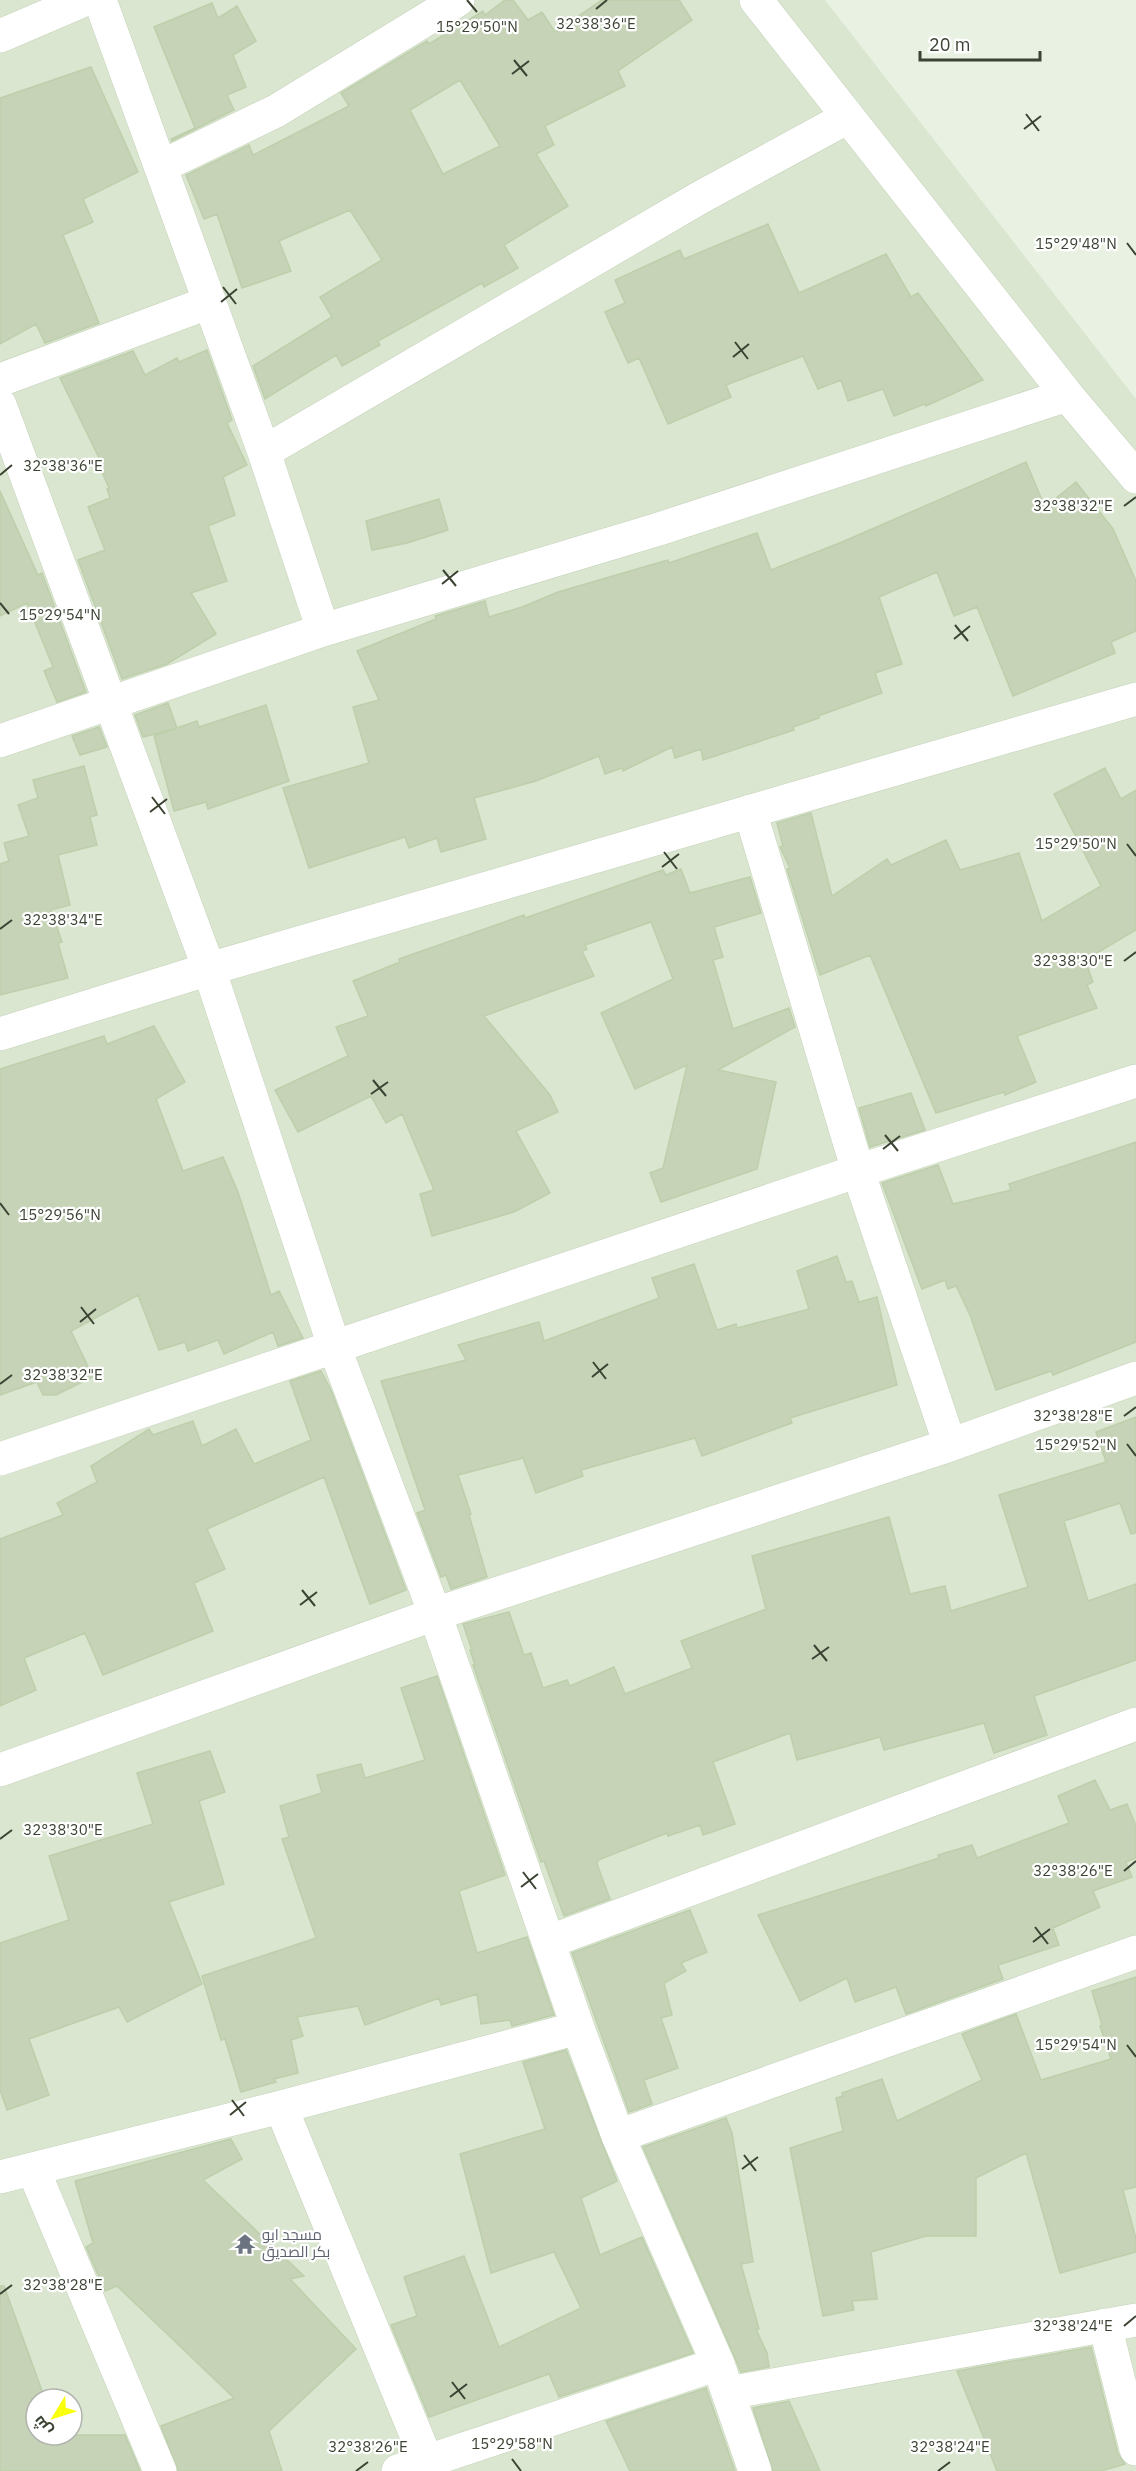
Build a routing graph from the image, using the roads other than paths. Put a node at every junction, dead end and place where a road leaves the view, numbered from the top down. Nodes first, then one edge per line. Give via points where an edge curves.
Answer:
1 (84, 0) edge
2 (100, 0) edge
3 (458, 0) edge
4 (756, 0) edge
5 (0, 36) edge
6 (848, 117) junction
7 (162, 166) junction
8 (210, 302) junction
9 (0, 380) edge
10 (1067, 395) junction
11 (0, 405) edge
12 (264, 452) junction
13 (1136, 477) edge
14 (323, 630) junction
15 (1136, 699) edge
16 (111, 704) junction
17 (0, 741) edge
18 (750, 811) junction
19 (209, 969) junction
20 (0, 1034) edge
21 (1136, 1082) edge
22 (858, 1172) junction
23 (334, 1346) junction
24 (1136, 1378) edge
25 (950, 1445) junction
26 (0, 1459) edge
27 (435, 1614) junction
28 (1136, 1724) edge
29 (0, 1770) edge
30 (548, 1942) junction
31 (1136, 1952) edge
32 (578, 2028) junction
33 (281, 2107) junction
34 (618, 2136) junction
35 (33, 2169) junction
36 (0, 2177) edge
37 (1121, 2322) edge
38 (723, 2378) junction
39 (1136, 2449) edge
40 (419, 2468) edge
41 (160, 2471) edge
42 (755, 2471) edge

1 - 5 street
2 - 7 street
3 - 7 street via 276,111
4 - 6 street
6 - 10 street
6 - 12 street via 701,197
7 - 8 street
8 - 9 street
8 - 12 street
10 - 13 street
10 - 14 street via 659,529
11 - 16 street
12 - 14 street
14 - 16 street
15 - 18 street
16 - 17 street
16 - 19 street
18 - 19 street
18 - 22 street
19 - 20 street
19 - 23 street
21 - 22 street
22 - 23 street
22 - 25 street
23 - 26 street
23 - 27 street
24 - 25 street
25 - 27 street
27 - 29 street
27 - 30 street
28 - 30 street
30 - 32 street
31 - 34 street
32 - 33 street
32 - 34 street
33 - 35 street
33 - 40 street
34 - 38 street
35 - 36 street
35 - 41 street
37 - 38 street
37 - 39 street
38 - 40 street
38 - 42 street

